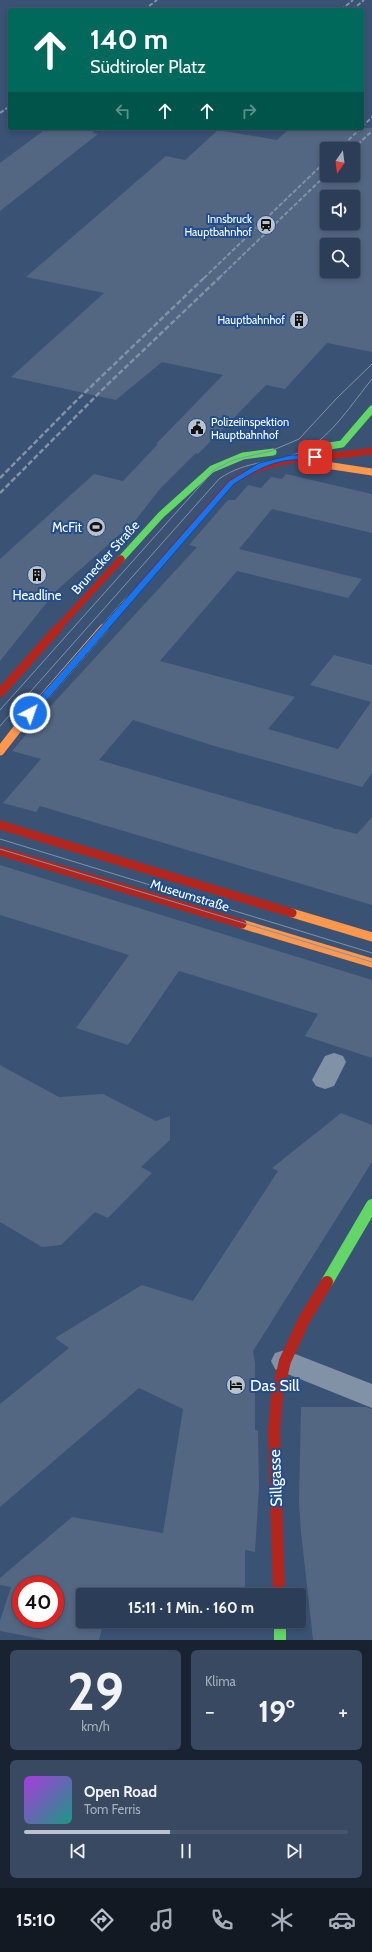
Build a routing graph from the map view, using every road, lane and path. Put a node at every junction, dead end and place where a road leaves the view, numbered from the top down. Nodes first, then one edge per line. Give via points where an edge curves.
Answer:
1 (372, 409) edge
2 (342, 444) junction
3 (372, 451) edge
4 (346, 455) junction
5 (261, 464) junction
6 (368, 471) edge
7 (0, 693) edge
8 (0, 751) edge
9 (0, 825) edge
10 (0, 851) edge
11 (372, 937) edge
12 (372, 964) edge
13 (372, 1205) edge
14 (284, 1361) junction
15 (372, 1396) edge
16 (279, 1588) edge
17 (280, 1628) edge
18 (280, 1640) edge

1 - 2 street
2 - 4 street
2 - 7 street, Brunecker Straße via 243,456 216,467 161,516
3 - 4 street
4 - 5 street via 291,457
4 - 6 street via 355,466
5 - 6 street via 306,463
5 - 8 street via 238,477 223,491
9 - 11 street, Museumstraße
10 - 12 street, Museumstraße
13 - 14 street, Sillgasse via 304,1320
14 - 15 street
14 - 16 street, Sillgasse via 274,1431
17 - 18 street

